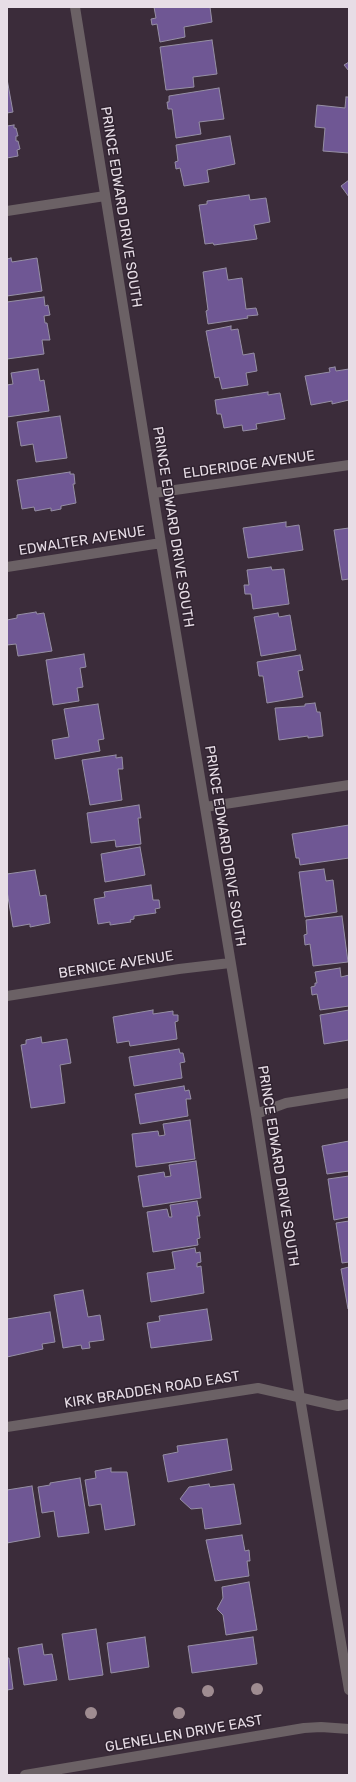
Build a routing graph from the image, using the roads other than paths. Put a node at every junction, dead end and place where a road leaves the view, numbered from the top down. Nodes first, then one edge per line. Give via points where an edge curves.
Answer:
1 (75, 7) edge
2 (105, 196) junction
3 (7, 211) edge
4 (349, 465) edge
5 (154, 493) junction
6 (161, 543) junction
7 (7, 567) edge
8 (349, 785) edge
9 (205, 807) junction
10 (230, 963) junction
11 (7, 996) edge
12 (349, 1093) edge
13 (256, 1114) junction
14 (300, 1398) junction
15 (349, 1404) edge
16 (7, 1427) edge
17 (349, 1690) edge
18 (349, 1729) edge
19 (25, 1775) edge

1 - 2 street, PRINCE EDWARD DRIVE SOUTH
2 - 3 street
2 - 5 street, PRINCE EDWARD DRIVE SOUTH
4 - 5 street, ELDERIDGE AVENUE
5 - 6 street, PRINCE EDWARD DRIVE SOUTH
6 - 7 street, EDWALTER AVENUE
6 - 9 street, PRINCE EDWARD DRIVE SOUTH
8 - 9 street
9 - 10 street, PRINCE EDWARD DRIVE SOUTH
10 - 11 street, BERNICE AVENUE
10 - 13 street, PRINCE EDWARD DRIVE SOUTH
12 - 13 street via 286,1103
13 - 14 street, PRINCE EDWARD DRIVE SOUTH
14 - 15 street, KIRK BRADDEN ROAD EAST via 338,1406
14 - 16 street, KIRK BRADDEN ROAD EAST via 258,1388
14 - 17 street, PRINCE EDWARD DRIVE SOUTH
18 - 19 street, GLENELLEN DRIVE EAST via 304,1728

